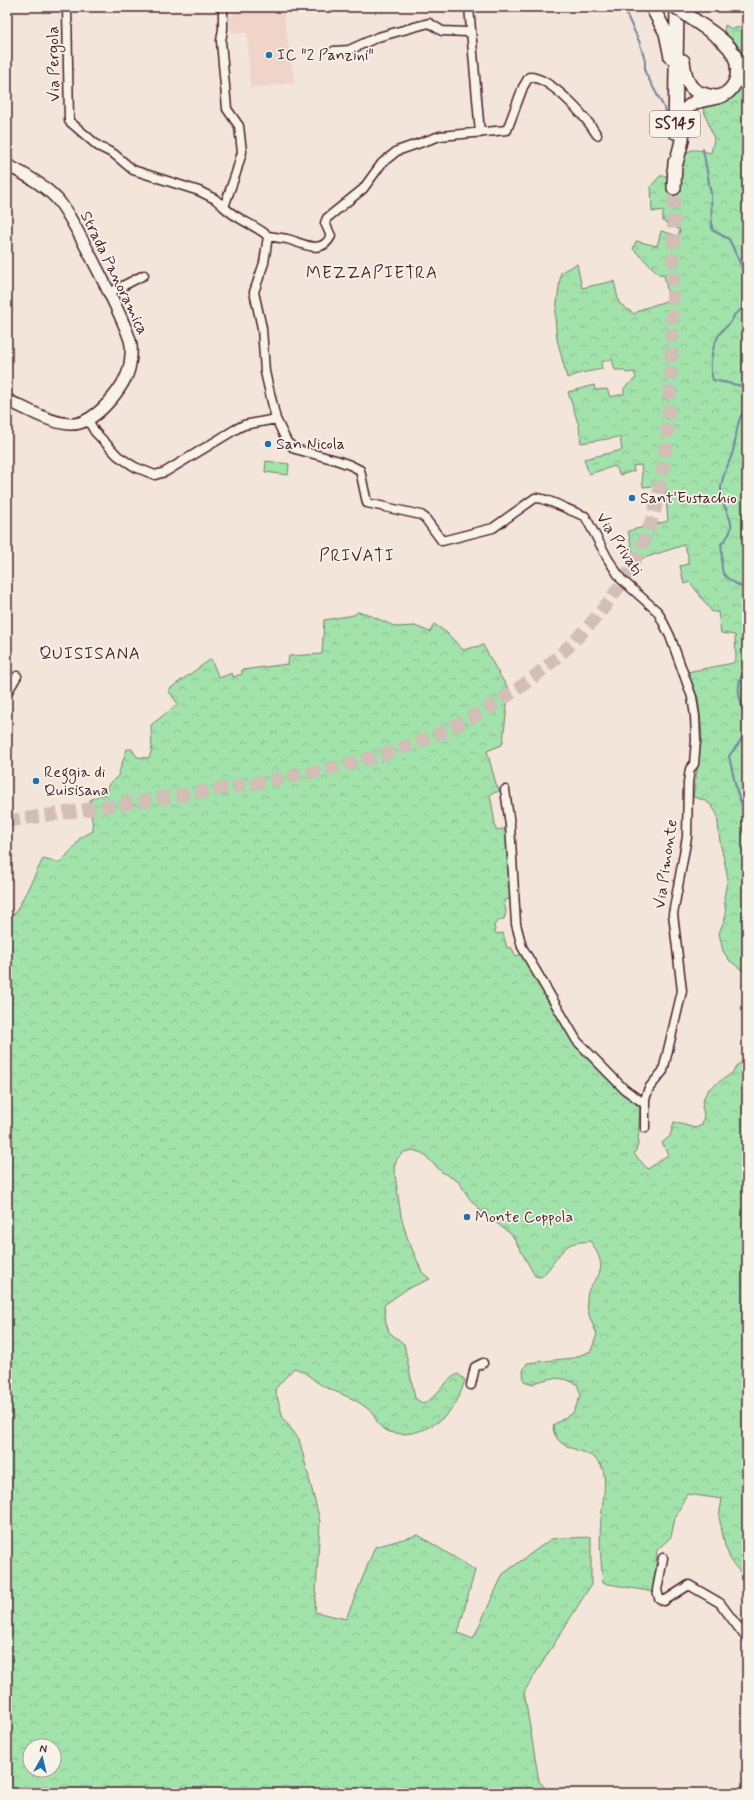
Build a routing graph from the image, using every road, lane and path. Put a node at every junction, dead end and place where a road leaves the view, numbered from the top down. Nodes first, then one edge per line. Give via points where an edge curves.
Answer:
1 (67, 7) edge
2 (223, 7) edge
3 (469, 7) edge
4 (652, 7) edge
5 (677, 10) edge
6 (472, 34) junction
7 (334, 51) dead end
8 (676, 78) junction
9 (715, 97) junction
10 (480, 133) junction
11 (597, 135) dead end
12 (7, 165) edge
13 (674, 170) junction
14 (674, 188) tunnel mouth
15 (224, 207) junction
16 (268, 236) junction
17 (144, 275) dead end
18 (109, 293) junction
19 (7, 400) edge
20 (276, 419) junction
21 (88, 420) junction
22 (652, 606) joint
23 (17, 676) dead end
24 (7, 693) edge
25 (505, 790) dead end
26 (645, 1104) junction
27 (645, 1128) dead end
28 (484, 1363) dead end
29 (471, 1385) dead end
30 (663, 1558) dead end
31 (747, 1639) edge

1 - 15 street, Via Pergola via 69,121 98,146 114,154 133,170 198,191 215,199
2 - 15 street via 221,48 227,109 239,126 242,152
3 - 6 street
4 - 8 highway via 666,33
5 - 8 highway, SS145
5 - 9 highway via 684,77 700,94
5 - 9 highway, bridge via 728,46 736,57 738,69 735,84 724,94
6 - 7 street via 442,31 429,23 378,37 349,50
6 - 10 street
8 - 13 highway, SS145
9 - 13 highway via 696,102 686,110
10 - 11 street via 507,130 523,86 526,80 533,77 542,79 570,101
10 - 16 street via 440,136 397,151 382,163 363,189 327,218 325,222 331,236 320,248
12 - 18 main road, Strada Panoramica via 28,176 58,199
13 - 14 highway, SS145
15 - 16 street via 238,219 260,229
16 - 20 street via 264,263 254,292 262,328 264,364
17 - 18 street
18 - 21 main road, Strada Panoramica via 131,345 128,374 112,400
19 - 21 main road, Strada Panoramica via 48,419 71,424
20 - 21 street via 244,425 165,472 155,475 135,467 118,456 95,432
20 - 22 street, Via Privati via 287,442 295,449 360,470 367,503 421,515 442,541 493,528 535,498 542,497 585,516 621,579
22 - 26 street, Via Pimonte via 664,624 692,697 696,740 694,764 690,769 688,783 685,853 673,914 682,981 681,997 663,1071 649,1088
23 - 24 street
25 - 26 street via 510,825 516,924 522,947 577,1041 624,1089
26 - 27 street, Via Pimonte
28 - 29 street via 475,1367
30 - 31 street via 657,1590 659,1598 664,1601 689,1585 720,1604

